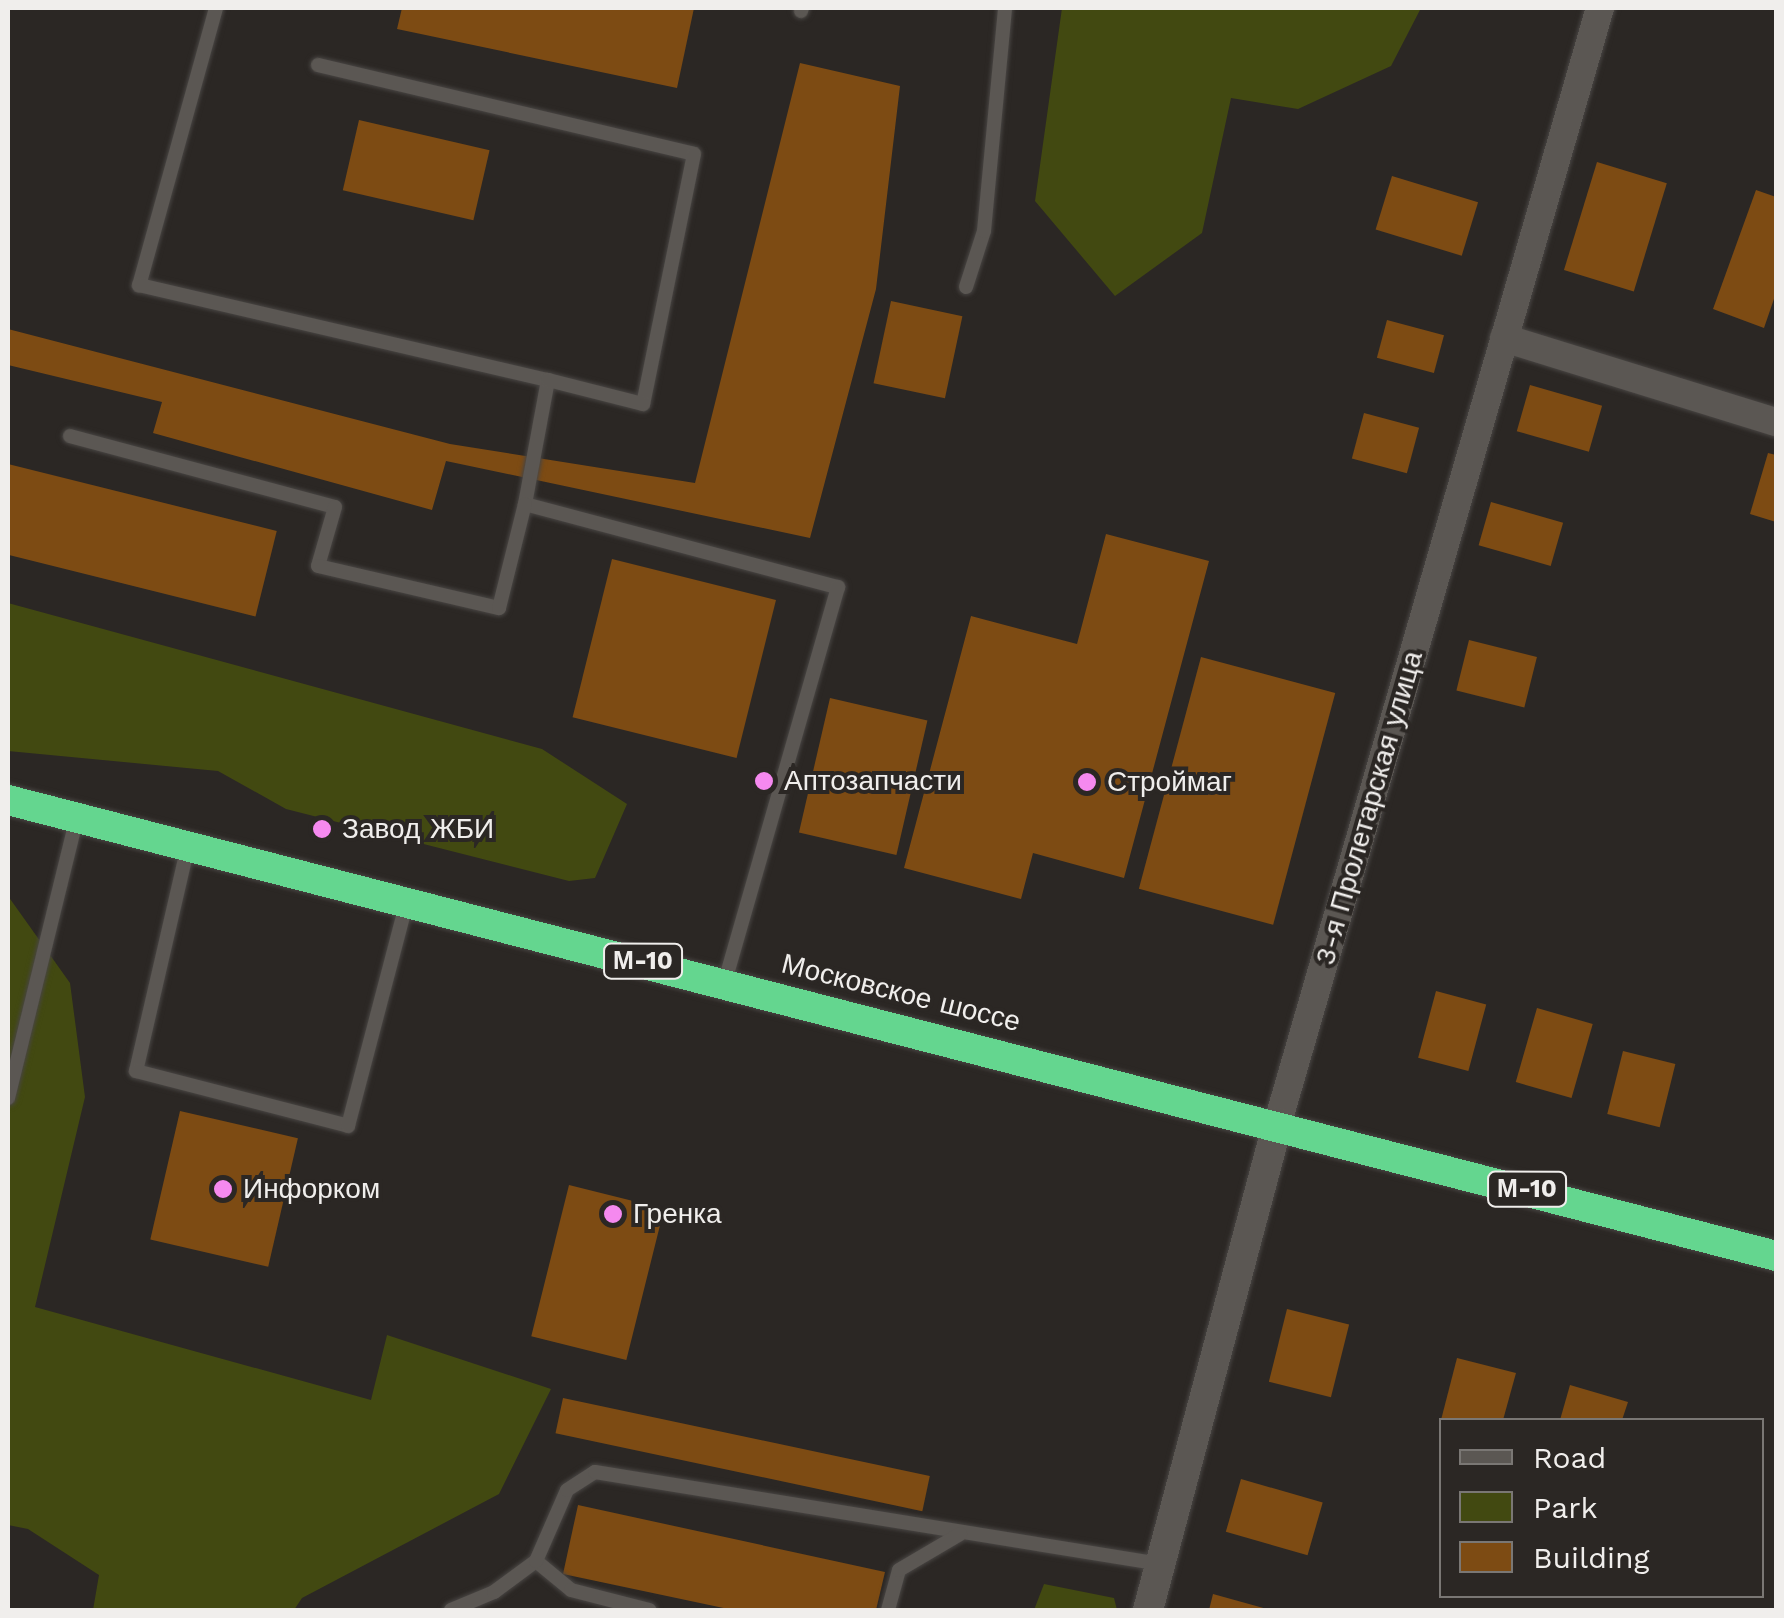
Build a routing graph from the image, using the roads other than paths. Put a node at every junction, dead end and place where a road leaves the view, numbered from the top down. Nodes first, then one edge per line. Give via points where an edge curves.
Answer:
1 (216, 8) edge
2 (1005, 8) edge
3 (1600, 8) edge
4 (318, 65) dead end
5 (966, 287) dead end
6 (1504, 338) junction
7 (548, 380) junction
8 (1776, 422) edge
9 (70, 436) dead end
10 (525, 504) junction
11 (8, 800) edge
12 (77, 818) junction
13 (188, 846) junction
14 (407, 901) junction
15 (724, 982) junction
16 (8, 1098) edge
17 (1278, 1122) junction
18 (1776, 1256) edge
19 (961, 1534) junction
20 (536, 1561) junction
21 (1160, 1564) junction
22 (451, 1610) edge
23 (649, 1610) edge
24 (888, 1610) edge
25 (1148, 1610) edge

1 - 7 lane via 139,285
2 - 5 lane via 984,231
3 - 6 street, 3-я Пролетарская улица
4 - 7 lane via 694,154 643,404
6 - 8 street
6 - 17 street, 3-я Пролетарская улица
7 - 10 lane
9 - 10 lane via 335,506 318,566 499,608
10 - 15 lane via 838,587
11 - 12 highway, Московское шоссе / М-10
12 - 13 highway, Московское шоссе / М-10
12 - 16 lane
13 - 14 highway, Московское шоссе / М-10
13 - 14 lane via 136,1071 348,1126
14 - 15 highway, Московское шоссе / М-10
15 - 17 highway, Московское шоссе / М-10
17 - 18 highway, Московское шоссе / М-10
17 - 21 street, 3-я Пролетарская улица
19 - 20 lane via 594,1472 567,1490
19 - 21 lane
19 - 24 lane via 899,1570
20 - 22 lane via 494,1592
20 - 23 lane via 571,1590
21 - 25 street, 3-я Пролетарская улица

